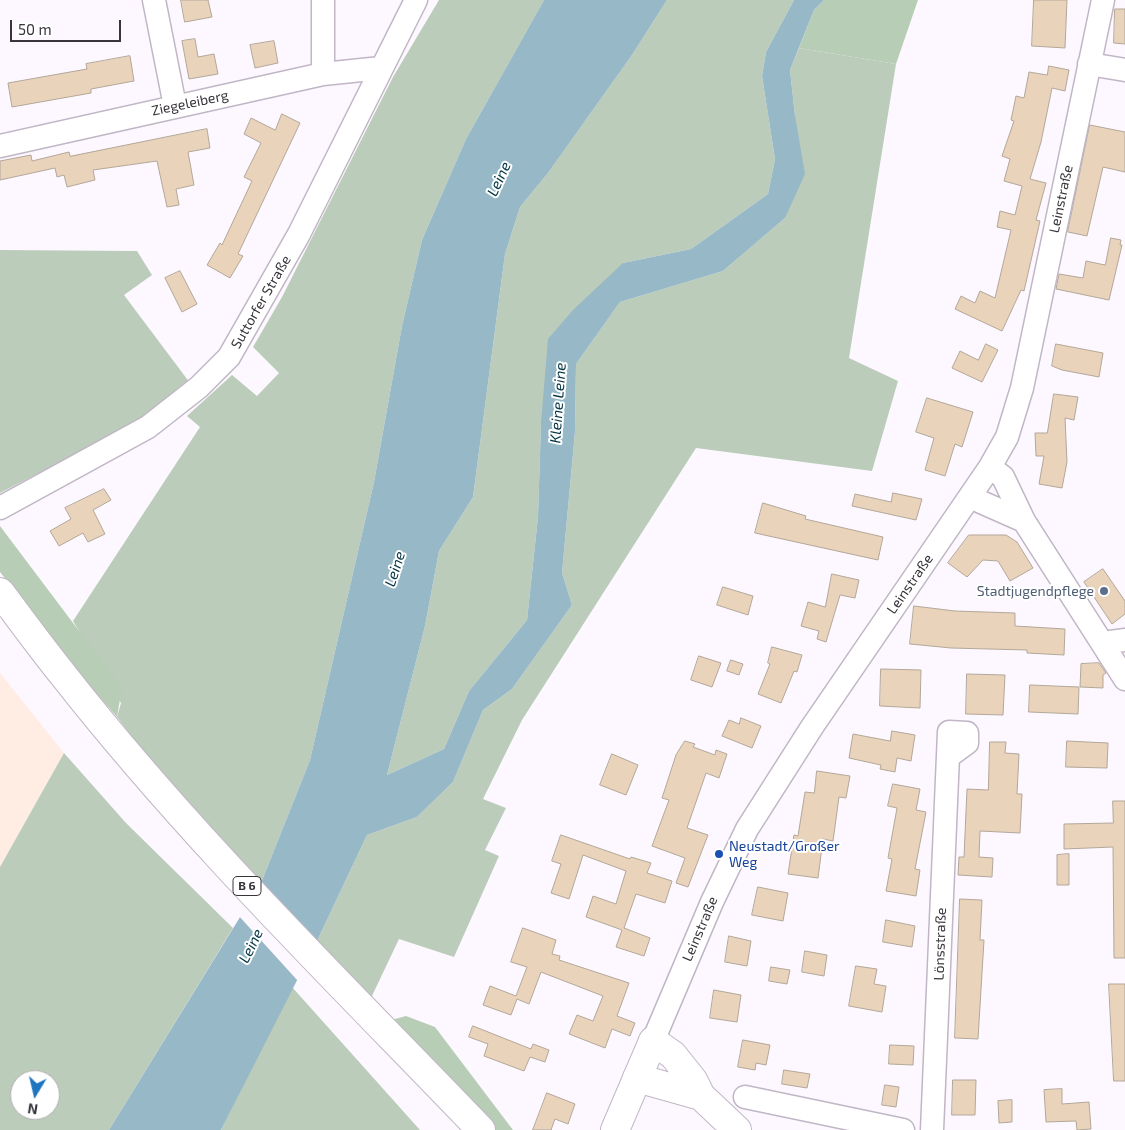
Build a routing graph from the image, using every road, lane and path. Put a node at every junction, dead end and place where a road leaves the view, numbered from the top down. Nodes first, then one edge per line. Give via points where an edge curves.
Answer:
1 (154, 0) edge
2 (323, 0) edge
3 (416, 0) edge
4 (1103, 0) edge
5 (1088, 64) junction
6 (381, 68) junction
7 (1125, 70) edge
8 (323, 74) junction
9 (175, 106) junction
10 (0, 146) edge
11 (990, 468) junction
12 (971, 495) junction
13 (0, 508) edge
14 (1024, 522) junction
15 (0, 592) edge
16 (0, 618) edge
17 (1125, 640) edge
18 (1102, 643) junction
19 (1125, 679) edge
20 (85, 714) junction
21 (948, 757) dead end
22 (653, 1041) junction
23 (409, 1067) junction
24 (637, 1078) junction
25 (702, 1096) junction
26 (745, 1097) dead end
27 (458, 1130) edge
28 (481, 1130) edge
29 (615, 1130) edge
30 (737, 1130) edge
31 (903, 1130) edge
32 (932, 1130) edge

1 - 9 street
2 - 8 street
3 - 6 street, Suttorfer Straße
4 - 5 street, Leinstraße
5 - 7 street
5 - 11 street, Leinstraße via 1022,388 1007,437
6 - 8 street, Ziegeleiberg
6 - 13 street, Suttorfer Straße via 299,234 229,357 199,387 148,427
8 - 9 street, Ziegeleiberg
9 - 10 street, Ziegeleiberg
11 - 12 street, Leinstraße
11 - 14 street via 1003,477
12 - 14 street
12 - 22 street, Leinstraße via 812,727 747,829
14 - 18 street
15 - 20 main road, B 6
16 - 20 main road, B 6
17 - 18 street
18 - 19 street
20 - 23 main road, B 6 via 173,805
21 - 32 street, Lönsstraße
22 - 24 main road, Leinstraße
22 - 25 main road via 673,1056
23 - 27 main road, B 6
23 - 28 main road, B 6
24 - 25 main road
24 - 29 main road, Leinstraße
25 - 30 main road
26 - 31 street

